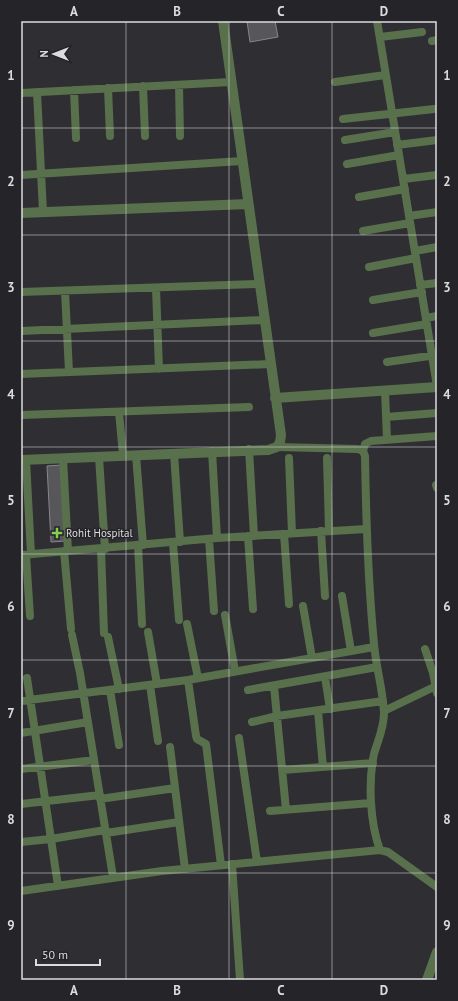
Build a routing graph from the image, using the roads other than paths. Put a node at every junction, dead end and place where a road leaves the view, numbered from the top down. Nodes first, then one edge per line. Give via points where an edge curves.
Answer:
1 (223, 21) edge
2 (377, 21) edge
3 (422, 32) dead end
4 (380, 37) junction
5 (385, 75) junction
6 (231, 82) junction
7 (335, 82) dead end
8 (179, 85) junction
9 (144, 86) junction
10 (108, 88) junction
11 (74, 90) junction
12 (37, 92) junction
13 (21, 93) edge
14 (434, 109) dead end
15 (391, 114) junction
16 (344, 119) dead end
17 (395, 132) junction
18 (110, 136) dead end
19 (145, 136) dead end
20 (180, 136) dead end
21 (76, 138) dead end
22 (346, 140) dead end
23 (437, 140) edge
24 (397, 144) junction
25 (399, 155) junction
26 (242, 161) junction
27 (347, 164) dead end
28 (42, 173) junction
29 (21, 175) edge
30 (437, 175) edge
31 (403, 179) junction
32 (405, 189) junction
33 (359, 197) dead end
34 (248, 204) junction
35 (43, 212) junction
36 (437, 212) edge
37 (21, 213) edge
38 (410, 219) junction
39 (363, 231) dead end
40 (437, 247) edge
41 (416, 255) junction
42 (368, 267) dead end
43 (437, 283) edge
44 (259, 284) junction
45 (156, 288) junction
46 (421, 289) junction
47 (65, 291) junction
48 (21, 292) edge
49 (373, 300) dead end
50 (437, 316) edge
51 (264, 320) junction
52 (427, 321) junction
53 (157, 325) junction
54 (67, 329) junction
55 (21, 331) edge
56 (373, 333) dead end
57 (435, 355) edge
58 (387, 362) dead end
59 (270, 364) junction
60 (159, 368) junction
61 (69, 372) junction
62 (21, 374) edge
63 (436, 385) edge
64 (385, 391) junction
65 (275, 398) junction
66 (249, 407) dead end
67 (119, 412) junction
68 (437, 413) edge
69 (21, 415) edge
70 (386, 417) junction
71 (437, 436) edge
72 (387, 439) junction
73 (277, 447) junction
74 (249, 449) junction
75 (212, 451) junction
76 (363, 451) junction
77 (174, 453) junction
78 (136, 455) junction
79 (123, 456) junction
80 (98, 457) junction
81 (63, 458) junction
82 (289, 458) dead end
83 (327, 458) dead end
84 (23, 460) edge
85 (366, 529) junction
86 (325, 531) junction
87 (288, 534) junction
88 (251, 536) junction
89 (213, 539) junction
90 (176, 542) junction
91 (140, 545) junction
92 (103, 549) junction
93 (66, 551) junction
94 (26, 554) edge
95 (325, 596) dead end
96 (342, 596) dead end
97 (289, 604) dead end
98 (303, 606) dead end
99 (253, 609) dead end
100 (214, 611) dead end
101 (225, 615) dead end
102 (30, 616) dead end
103 (178, 620) dead end
104 (142, 624) dead end
105 (187, 624) dead end
106 (148, 632) dead end
107 (374, 647) junction
108 (425, 650) dead end
109 (351, 651) junction
110 (312, 658) junction
111 (377, 667) junction
112 (235, 672) junction
113 (325, 677) junction
114 (27, 678) dead end
115 (198, 678) junction
116 (188, 680) junction
117 (154, 685) junction
118 (274, 686) junction
119 (119, 689) junction
120 (110, 690) junction
121 (248, 690) dead end
122 (436, 690) edge
123 (83, 693) junction
124 (30, 700) junction
125 (21, 701) edge
126 (383, 701) junction
127 (330, 709) junction
128 (318, 711) junction
129 (384, 711) junction
130 (277, 716) junction
131 (88, 722) junction
132 (252, 722) dead end
133 (35, 731) junction
134 (21, 733) edge
135 (239, 738) dead end
136 (158, 740) dead end
137 (119, 745) dead end
138 (170, 747) dead end
139 (94, 760) junction
140 (373, 763) junction
141 (40, 767) junction
142 (323, 767) junction
143 (21, 769) edge
144 (283, 770) junction
145 (175, 788) junction
146 (100, 797) junction
147 (45, 801) junction
148 (371, 803) junction
149 (21, 804) edge
150 (286, 810) junction
151 (270, 811) dead end
152 (179, 822) junction
153 (106, 831) junction
154 (51, 838) junction
155 (21, 842) edge
156 (380, 850) junction
157 (257, 862) junction
158 (232, 864) junction
159 (221, 865) junction
160 (185, 869) junction
161 (113, 878) junction
162 (58, 886) junction
163 (437, 887) edge
164 (21, 891) edge
165 (437, 952) edge
166 (240, 980) edge
167 (427, 980) edge

1 - 6 street
2 - 4 street
3 - 4 street
4 - 5 street
5 - 7 street
5 - 15 street
6 - 8 street
6 - 26 street
8 - 9 street
8 - 20 street
9 - 10 street
9 - 19 street
10 - 11 street
10 - 18 street
11 - 12 street
11 - 21 street
12 - 13 street
12 - 28 street
14 - 15 street
15 - 16 street
15 - 17 street
17 - 22 street
17 - 24 street
23 - 24 street
24 - 25 street
25 - 27 street
25 - 31 street
26 - 28 street
26 - 34 street
28 - 29 street
28 - 35 street
30 - 31 street
31 - 32 street
32 - 33 street
32 - 38 street
34 - 35 street
34 - 44 street
35 - 37 street
36 - 38 street
38 - 39 street
38 - 41 street
40 - 41 street
41 - 42 street
41 - 46 street
43 - 46 street
44 - 45 street
44 - 51 street
45 - 47 street
45 - 53 street
46 - 49 street
46 - 52 street
47 - 48 street
47 - 54 street
50 - 52 street
51 - 53 street
51 - 59 street
52 - 56 street
52 - 57 street
53 - 54 street
53 - 60 street
54 - 55 street
54 - 61 street
57 - 58 street
57 - 63 street
59 - 60 street
59 - 65 street
60 - 61 street
61 - 62 street
63 - 64 street
64 - 65 street
64 - 70 street
65 - 73 street via 281,435
66 - 67 street
67 - 69 street
67 - 79 street
68 - 70 street
70 - 72 street
71 - 72 street
72 - 76 street via 368,442
73 - 74 street via 268,450
73 - 76 street
74 - 75 street
74 - 88 street
75 - 77 street
75 - 89 street
76 - 85 street
77 - 78 street
77 - 90 street
78 - 79 street
78 - 91 street
79 - 80 street
80 - 81 street
80 - 92 street
81 - 84 street
81 - 93 street
82 - 87 street
83 - 86 street
84 - 94 street
85 - 86 street
85 - 107 street
86 - 87 street
86 - 95 street
87 - 88 street
87 - 97 street
88 - 89 street
88 - 99 street
89 - 90 street
89 - 100 street
90 - 91 street
90 - 103 street
91 - 92 street
91 - 104 street
92 - 93 street
92 - 119 street via 106,635
93 - 94 street
93 - 123 street via 71,632
94 - 102 street
96 - 109 street
98 - 110 street
101 - 112 street
105 - 115 street
106 - 117 street
107 - 109 street
107 - 111 street
108 - 122 street
109 - 110 street
110 - 112 street
111 - 113 street
111 - 126 street
112 - 115 street
113 - 118 street
113 - 127 street
114 - 124 street
115 - 116 street
116 - 117 street
116 - 159 street via 196,736 206,744
117 - 119 street
117 - 136 street
118 - 121 street
118 - 130 street
119 - 120 street
120 - 123 street
120 - 137 street
122 - 129 street
123 - 124 street
123 - 131 street
124 - 125 street
124 - 133 street
126 - 127 street
126 - 129 street
127 - 128 street
128 - 130 street
128 - 142 street
129 - 140 street
130 - 132 street
130 - 144 street
131 - 133 street
131 - 139 street
133 - 134 street
133 - 141 street
135 - 157 street
138 - 145 street
139 - 141 street
139 - 146 street
140 - 142 street
140 - 148 street
141 - 143 street
141 - 147 street
142 - 144 street
144 - 150 street
145 - 146 street
145 - 152 street
146 - 147 street
146 - 153 street
147 - 149 street
147 - 154 street
148 - 150 street
148 - 156 street via 375,838
150 - 151 street
152 - 153 street
152 - 160 street
153 - 154 street
153 - 161 street
154 - 155 street
154 - 162 street
156 - 157 street
156 - 163 street via 388,852
157 - 158 street
158 - 159 street
158 - 166 street
159 - 160 street
160 - 161 street
161 - 162 street
162 - 164 street
165 - 167 street

